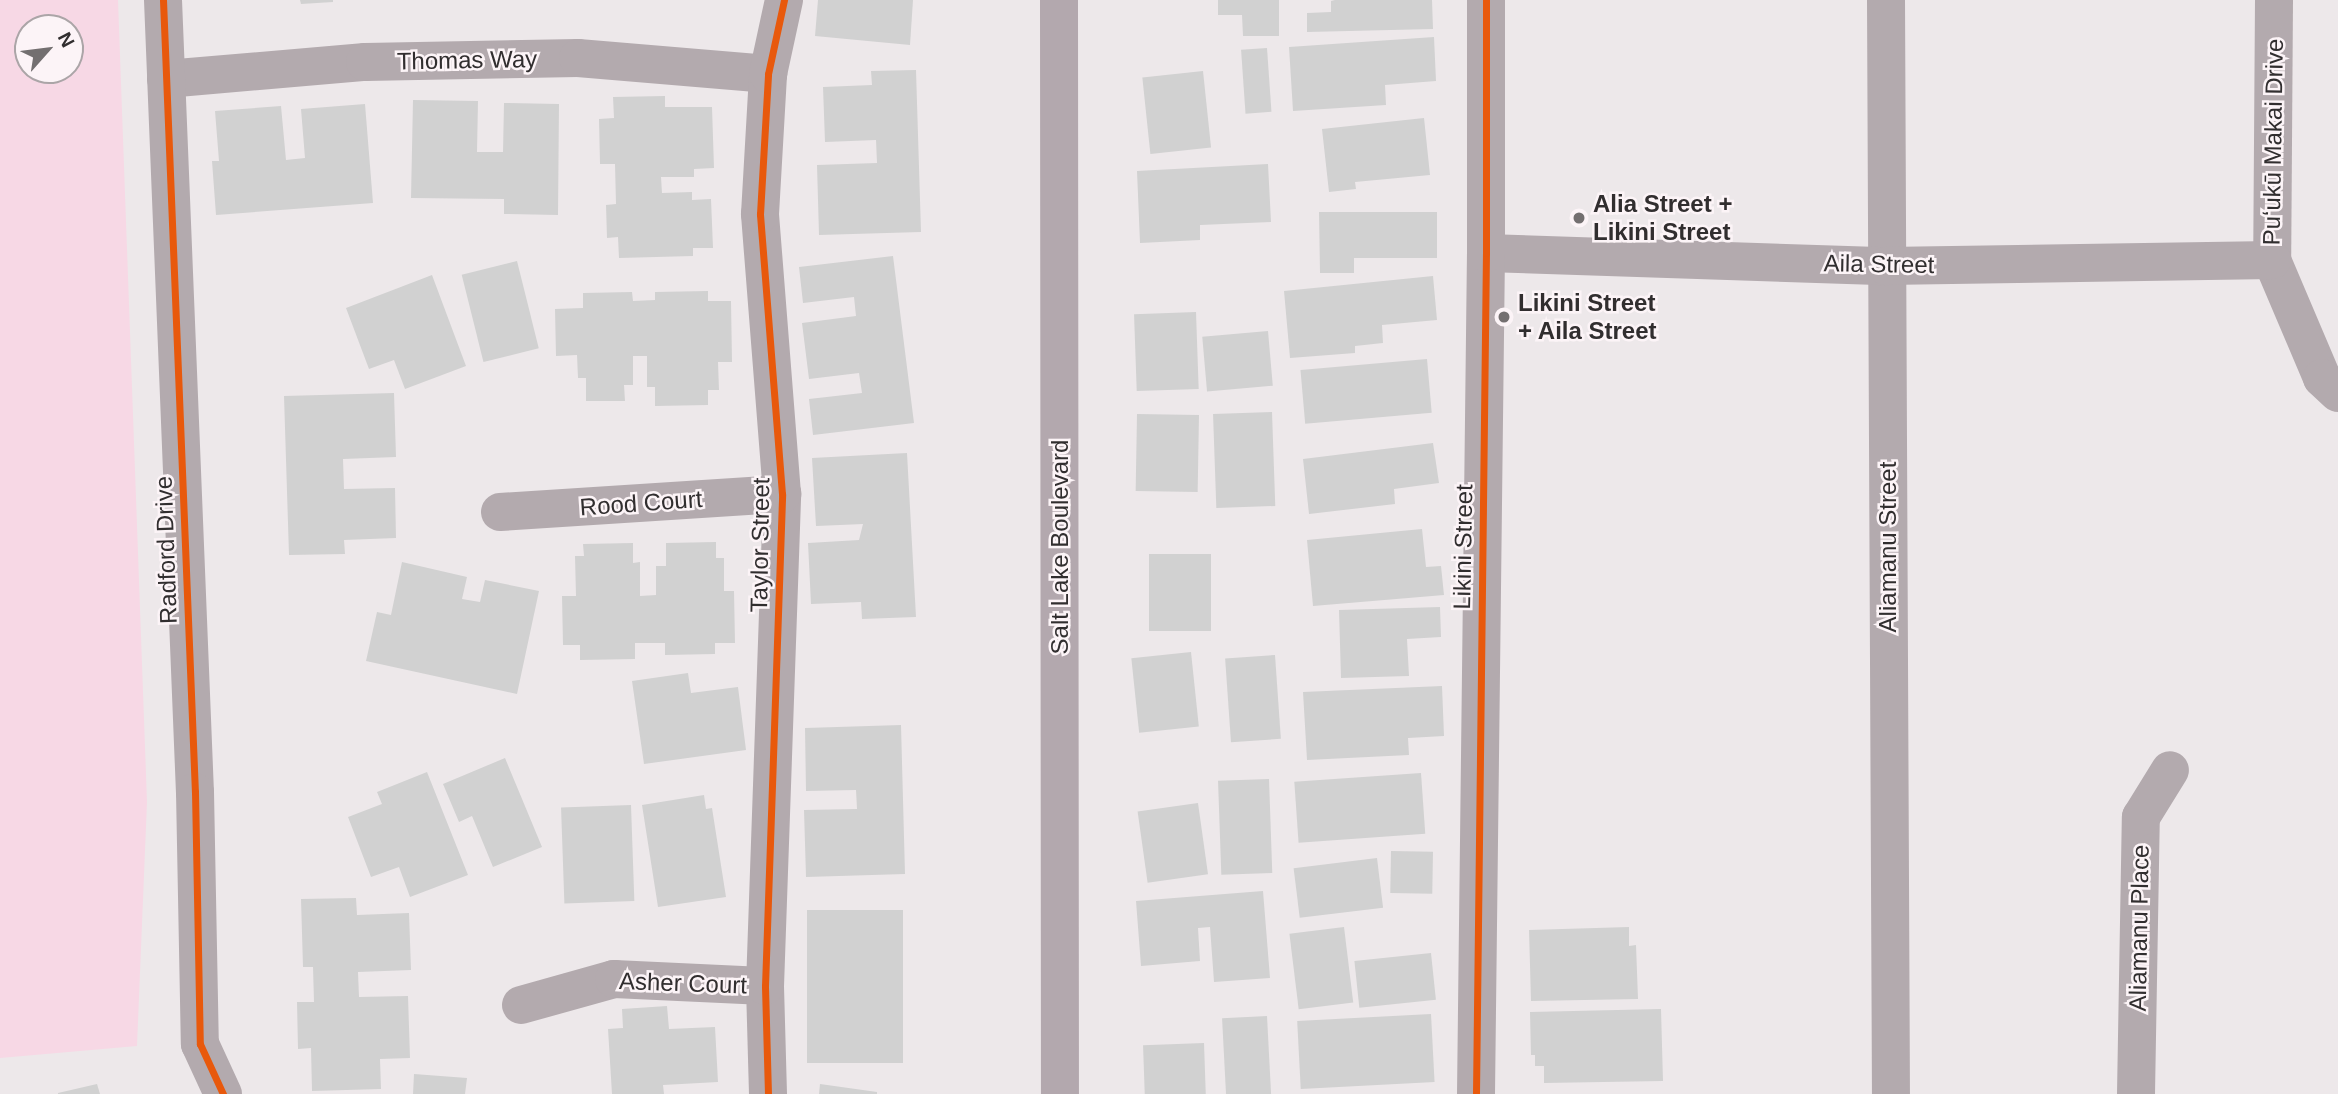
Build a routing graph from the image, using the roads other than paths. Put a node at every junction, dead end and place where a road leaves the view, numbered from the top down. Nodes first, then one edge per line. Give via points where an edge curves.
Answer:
1 (163, 0) edge
2 (784, 0) edge
3 (1059, 0) edge
4 (1486, 0) edge
5 (1886, 0) edge
6 (2274, 0) edge
7 (768, 74) junction
8 (166, 79) junction
9 (1486, 253) junction
10 (2272, 260) junction
11 (1886, 266) junction
12 (2338, 393) edge
13 (782, 494) junction
14 (500, 512) dead end
15 (2170, 770) dead end
16 (765, 986) junction
17 (521, 1005) dead end
18 (223, 1094) edge
19 (768, 1094) edge
20 (1060, 1094) edge
21 (1476, 1094) edge
22 (1891, 1094) edge
23 (2136, 1094) edge

1 - 8 street, Radford Drive
2 - 7 street, Taylor Street
3 - 20 main road, Salt Lake Boulevard
4 - 9 street, Likini Street
5 - 11 street, Aliamanu Street
6 - 10 street, Puʻukū Makai Drive
7 - 8 street, Thomas Way via 578,58 365,62
7 - 13 street, Taylor Street via 760,214
8 - 18 street, Radford Drive via 195,792 200,1044
9 - 11 street, Aila Street
9 - 21 street, Likini Street
10 - 11 street, Aila Street
10 - 12 street, Puʻukū Makai Drive via 2322,378
11 - 22 street, Aliamanu Street
13 - 14 street, Rood Court
13 - 16 street, Taylor Street
15 - 23 street, Aliamanu Place via 2141,817
16 - 17 street, Asher Court via 614,979
16 - 19 street, Taylor Street

